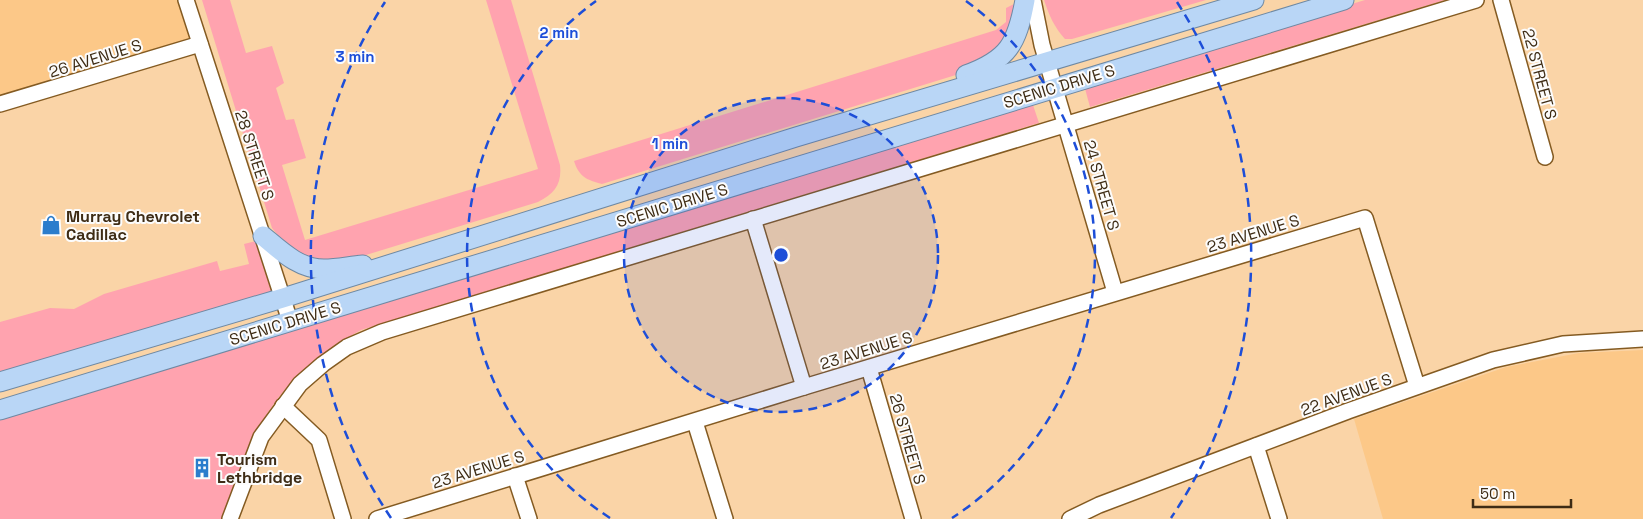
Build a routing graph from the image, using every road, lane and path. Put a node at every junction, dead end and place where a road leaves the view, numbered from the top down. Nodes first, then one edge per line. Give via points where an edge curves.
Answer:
1 (186, 0) edge
2 (1025, 0) edge
3 (1033, 0) edge
4 (1254, 0) edge
5 (1344, 0) edge
6 (1476, 0) edge
7 (1501, 0) edge
8 (200, 44) junction
9 (1048, 62) junction
10 (1055, 88) junction
11 (0, 104) edge
12 (1066, 124) junction
13 (796, 137) junction
14 (1545, 156) dead end
15 (753, 219) junction
16 (263, 236) junction
17 (394, 264) junction
18 (1115, 292) junction
19 (283, 298) junction
20 (290, 321) junction
21 (1643, 339) edge
22 (869, 368) junction
23 (0, 381) edge
24 (1417, 386) junction
25 (804, 387) junction
26 (283, 406) junction
27 (0, 410) edge
28 (695, 422) junction
29 (1256, 446) junction
30 (515, 476) junction
31 (230, 519) edge
32 (343, 519) edge
33 (377, 519) edge
34 (528, 519) edge
35 (725, 519) edge
36 (913, 519) edge
37 (1070, 519) edge
38 (1279, 519) edge

1 - 8 street, 28 STREET S
2 - 13 main road via 1017,37 1000,59 988,67
3 - 9 street, 24 STREET S
4 - 9 main road, SCENIC DRIVE S
5 - 10 main road, SCENIC DRIVE S
6 - 12 street
7 - 14 street, 22 STREET S
8 - 11 street, 26 AVENUE S
8 - 16 street, 28 STREET S
9 - 10 street, 24 STREET S
9 - 13 main road, SCENIC DRIVE S
10 - 12 street, 24 STREET S
10 - 20 main road, SCENIC DRIVE S
12 - 15 street
12 - 18 street, 24 STREET S
13 - 17 main road, SCENIC DRIVE S
15 - 25 street
15 - 26 street via 382,332 347,347 323,364 300,384
16 - 17 main road via 288,256 314,268
16 - 19 street, 28 STREET S
17 - 19 main road, SCENIC DRIVE S
18 - 22 street, 23 AVENUE S
18 - 24 street, 23 AVENUE S via 1365,218
19 - 20 street, 28 STREET S
19 - 23 main road, SCENIC DRIVE S
20 - 27 main road, SCENIC DRIVE S
21 - 24 street, 22 AVENUE S via 1563,344 1493,360
22 - 25 street, 23 AVENUE S
22 - 36 street, 26 STREET S
24 - 29 street, 22 AVENUE S
25 - 28 street, 23 AVENUE S
26 - 31 street via 261,437
26 - 32 street via 319,440
28 - 30 street, 23 AVENUE S
28 - 35 street
29 - 37 street, 22 AVENUE S
29 - 38 street
30 - 33 street, 23 AVENUE S
30 - 34 street

